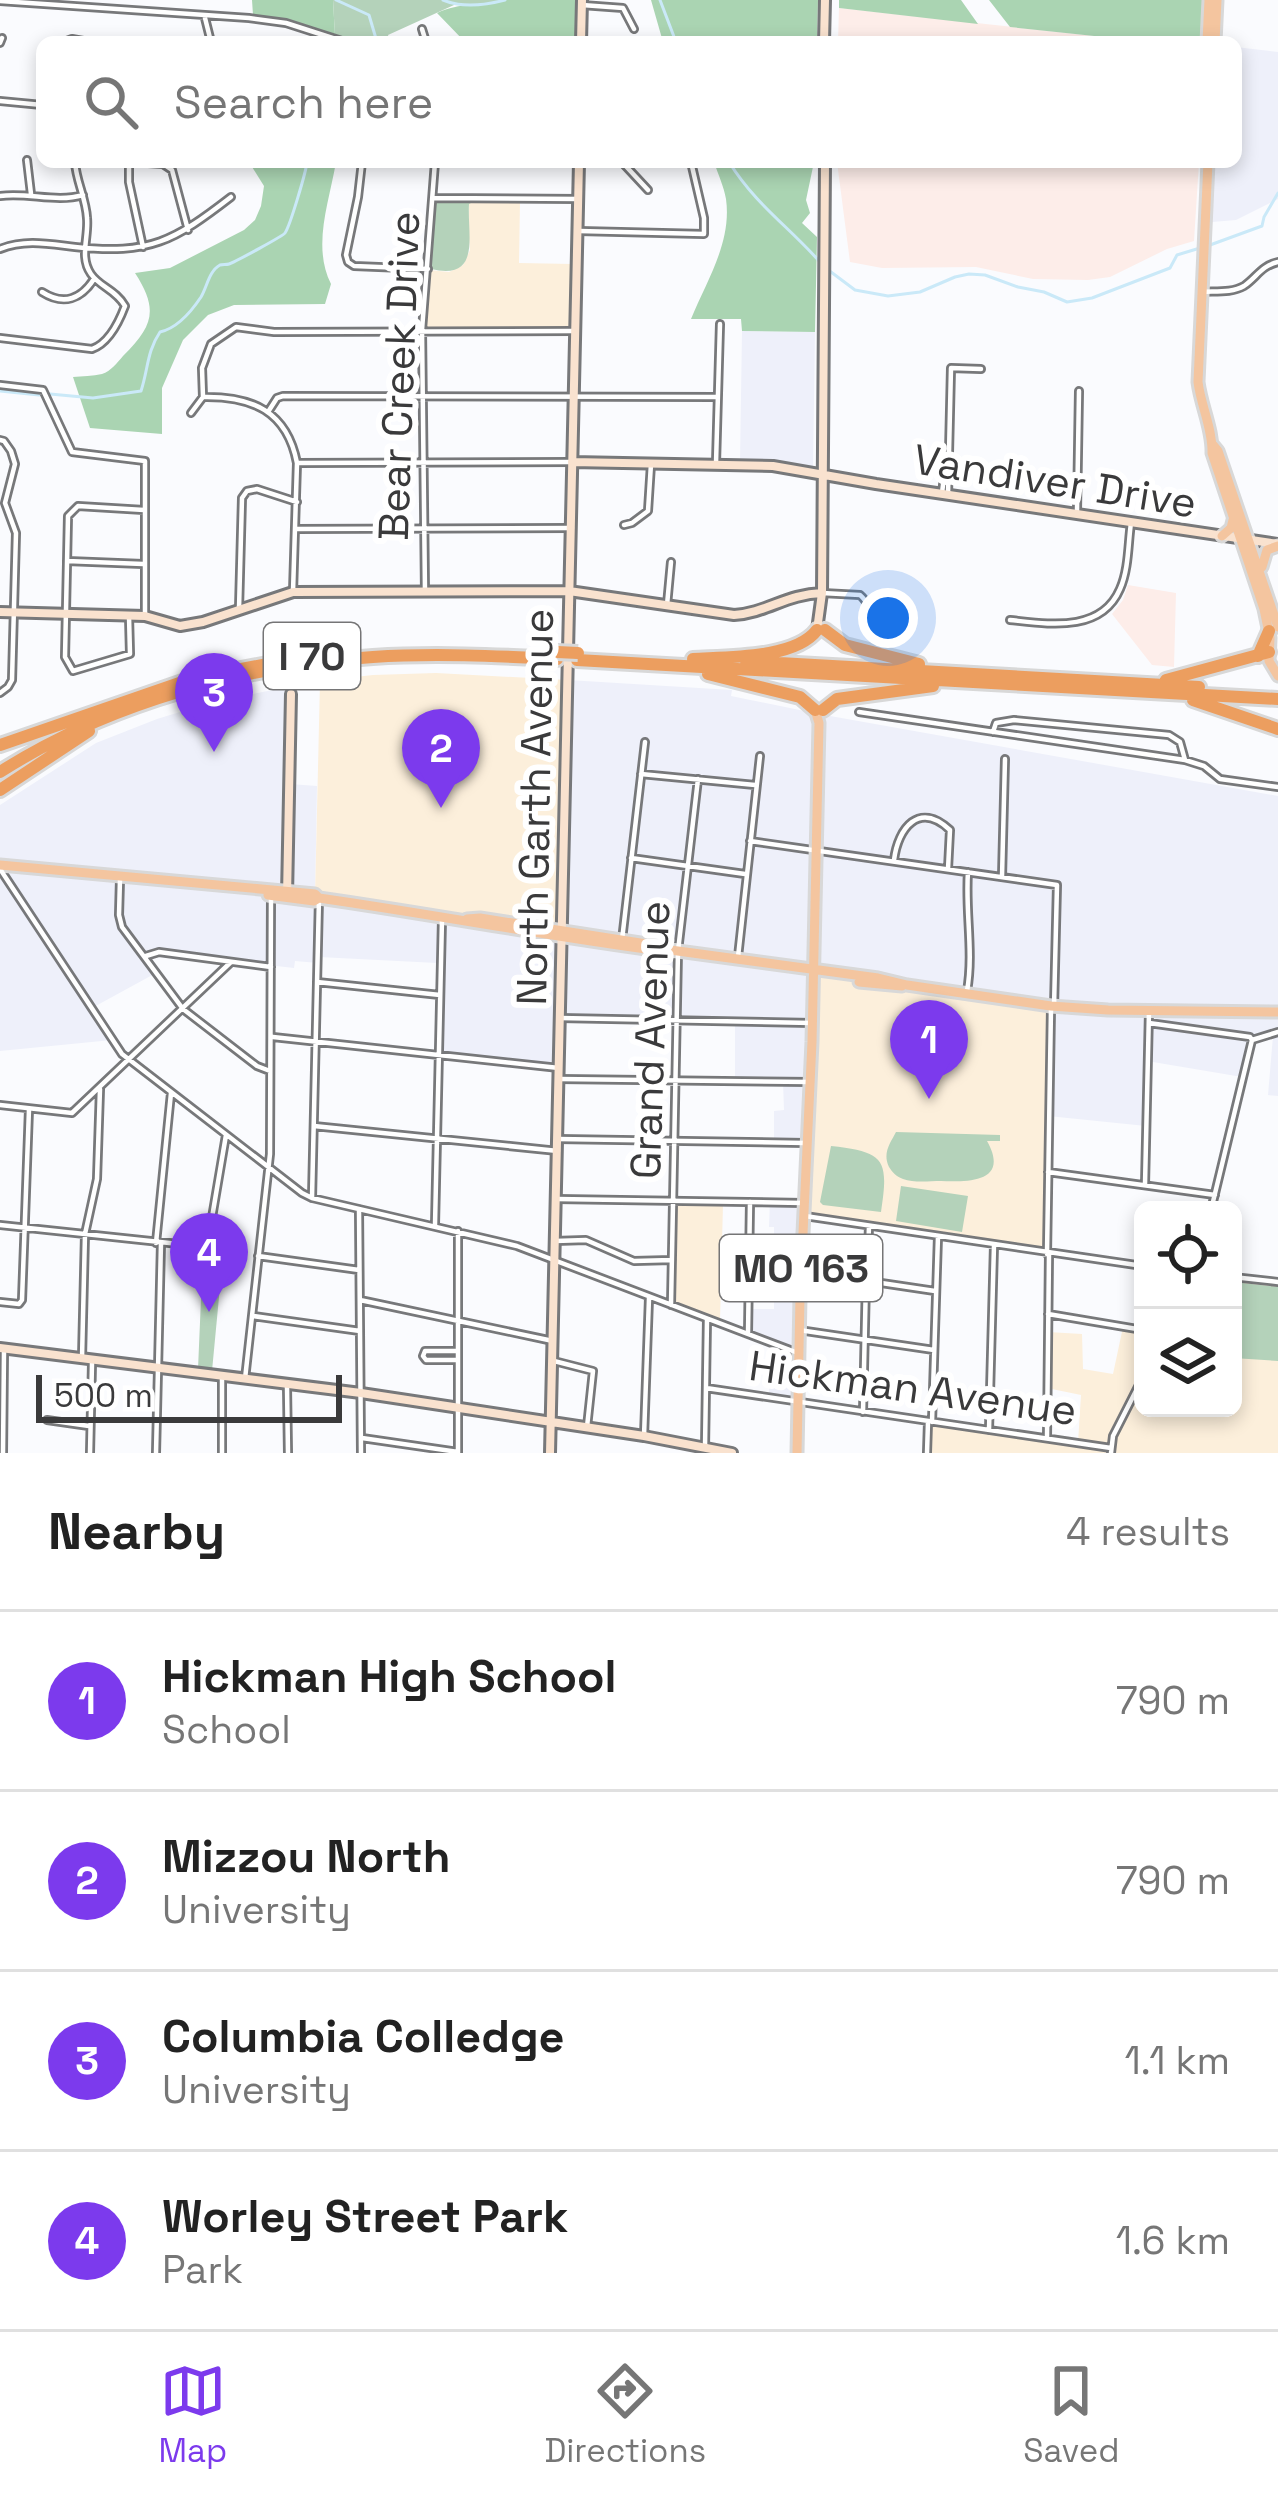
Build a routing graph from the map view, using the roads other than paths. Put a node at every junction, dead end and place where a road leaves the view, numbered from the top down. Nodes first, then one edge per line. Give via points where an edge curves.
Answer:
1 (825, 0) edge
2 (1213, 0) edge
3 (0, 1) edge
4 (582, 2) edge
5 (205, 16) junction
6 (422, 29) dead end
7 (634, 29) dead end
8 (210, 36) edge
9 (326, 36) edge
10 (424, 36) edge
11 (580, 36) edge
12 (824, 36) edge
13 (1211, 36) edge
14 (0, 101) edge
15 (36, 104) edge
16 (27, 160) dead end
17 (75, 168) edge
18 (130, 168) edge
19 (169, 168) edge
20 (361, 168) edge
21 (435, 168) edge
22 (579, 168) edge
23 (628, 168) edge
24 (692, 168) edge
25 (824, 168) edge
26 (1208, 168) edge
27 (648, 190) dead end
28 (31, 194) junction
29 (83, 195) junction
30 (0, 196) edge
31 (232, 196) dead end
32 (434, 198) junction
33 (579, 200) junction
34 (188, 230) junction
35 (578, 231) junction
36 (142, 247) junction
37 (86, 248) junction
38 (0, 249) edge
39 (1278, 262) edge
40 (428, 268) junction
41 (94, 279) junction
42 (43, 292) dead end
43 (1201, 292) junction
44 (720, 324) dead end
45 (422, 330) junction
46 (574, 331) junction
47 (0, 338) edge
48 (981, 369) dead end
49 (0, 385) edge
50 (1078, 391) dead end
51 (203, 397) junction
52 (572, 397) junction
53 (717, 397) junction
54 (422, 398) junction
55 (268, 412) junction
56 (191, 413) dead end
57 (0, 440) edge
58 (1213, 446) junction
59 (422, 461) junction
60 (572, 462) junction
61 (297, 463) junction
62 (651, 464) junction
63 (716, 464) junction
64 (824, 475) junction
65 (847, 479) junction
66 (945, 495) junction
67 (823, 497) junction
68 (297, 502) junction
69 (144, 510) junction
70 (1076, 514) junction
71 (1233, 514) junction
72 (1131, 523) junction
73 (624, 525) dead end
74 (423, 528) junction
75 (572, 528) junction
76 (295, 529) junction
77 (1222, 536) junction
78 (1246, 540) junction
79 (1278, 545) edge
80 (67, 561) junction
81 (671, 562) dead end
82 (143, 564) junction
83 (1262, 573) junction
84 (569, 591) junction
85 (293, 592) junction
86 (425, 592) junction
87 (822, 593) junction
88 (667, 605) junction
89 (1275, 606) edge
90 (238, 609) junction
91 (0, 612) edge
92 (15, 613) junction
93 (68, 614) junction
94 (129, 616) junction
95 (145, 616) junction
96 (1010, 620) dead end
97 (890, 629) dead end
98 (1273, 629) edge
99 (821, 630) junction
100 (1268, 652) edge
101 (557, 656) junction
102 (578, 657) junction
103 (693, 659) junction
104 (678, 666) junction
105 (961, 673) junction
106 (982, 683) junction
107 (1136, 683) junction
108 (1275, 691) edge
109 (0, 693) edge
110 (1156, 693) junction
111 (291, 694) dead end
112 (859, 712) dead end
113 (122, 713) junction
114 (819, 714) junction
115 (77, 721) junction
116 (1062, 725) junction
117 (1272, 726) edge
118 (992, 733) junction
119 (1278, 739) edge
120 (644, 742) dead end
121 (1060, 743) junction
122 (0, 745) edge
123 (760, 756) dead end
124 (1005, 759) dead end
125 (1185, 760) junction
126 (0, 761) edge
127 (0, 772) edge
128 (641, 774) junction
129 (698, 779) junction
130 (756, 785) junction
131 (1278, 787) edge
132 (0, 790) edge
133 (750, 841) junction
134 (816, 849) junction
135 (632, 858) junction
136 (894, 861) junction
137 (689, 866) junction
138 (0, 867) edge
139 (948, 868) junction
140 (968, 872) junction
141 (747, 874) junction
142 (120, 877) junction
143 (1001, 877) junction
144 (204, 885) junction
145 (287, 894) junction
146 (271, 895) junction
147 (319, 898) junction
148 (442, 916) junction
149 (561, 934) junction
150 (622, 940) junction
151 (814, 945) junction
152 (663, 949) junction
153 (678, 951) junction
154 (715, 956) junction
155 (738, 957) junction
156 (144, 958) junction
157 (231, 962) junction
158 (796, 966) junction
159 (271, 967) junction
160 (813, 971) junction
161 (831, 977) junction
162 (317, 982) junction
163 (907, 985) junction
164 (967, 994) junction
165 (440, 995) junction
166 (813, 1000) junction
167 (1052, 1006) junction
168 (182, 1010) junction
169 (1278, 1012) edge
170 (1149, 1017) junction
171 (560, 1018) junction
172 (677, 1019) junction
173 (812, 1023) junction
174 (1278, 1032) edge
175 (270, 1036) junction
176 (1252, 1040) junction
177 (316, 1043) junction
178 (439, 1056) junction
179 (129, 1060) junction
180 (270, 1071) junction
181 (559, 1073) junction
182 (676, 1080) junction
183 (810, 1082) junction
184 (100, 1088) junction
185 (171, 1093) junction
186 (0, 1106) edge
187 (29, 1108) junction
188 (314, 1126) junction
189 (226, 1135) junction
190 (438, 1139) junction
191 (558, 1139) junction
192 (674, 1141) junction
193 (808, 1143) junction
194 (558, 1151) junction
195 (266, 1165) junction
196 (1048, 1172) junction
197 (1145, 1185) junction
198 (1215, 1195) junction
199 (312, 1198) junction
200 (557, 1199) junction
201 (674, 1201) junction
202 (1213, 1201) edge
203 (750, 1202) junction
204 (806, 1203) junction
205 (359, 1208) junction
206 (805, 1216) junction
207 (0, 1225) edge
208 (435, 1225) junction
209 (869, 1226) junction
210 (25, 1227) junction
211 (458, 1231) junction
212 (85, 1234) junction
213 (938, 1236) junction
214 (555, 1241) junction
215 (159, 1243) junction
216 (994, 1245) junction
217 (1048, 1254) junction
218 (257, 1256) junction
219 (672, 1259) junction
220 (555, 1260) junction
221 (1134, 1265) edge
222 (359, 1270) junction
223 (801, 1271) junction
224 (1242, 1278) edge
225 (867, 1280) junction
226 (1278, 1282) edge
227 (935, 1291) junction
228 (650, 1296) junction
229 (360, 1300) junction
230 (0, 1302) edge
231 (671, 1305) junction
232 (1048, 1315) junction
233 (251, 1316) junction
234 (707, 1319) junction
235 (457, 1320) junction
236 (1134, 1329) edge
237 (799, 1330) junction
238 (360, 1331) junction
239 (748, 1334) junction
240 (865, 1340) junction
241 (553, 1341) junction
242 (2, 1349) edge
243 (934, 1350) junction
244 (457, 1351) junction
245 (798, 1353) junction
246 (87, 1359) junction
247 (456, 1360) junction
248 (553, 1361) junction
249 (157, 1368) junction
250 (222, 1376) junction
251 (245, 1378) junction
252 (287, 1384) junction
253 (706, 1388) junction
254 (361, 1393) junction
255 (1134, 1395) edge
256 (798, 1402) junction
257 (456, 1407) junction
258 (863, 1412) junction
259 (2, 1415) edge
260 (47, 1420) dead end
261 (551, 1421) junction
262 (930, 1422) junction
263 (90, 1426) junction
264 (587, 1427) junction
265 (989, 1430) junction
266 (644, 1436) junction
267 (361, 1438) junction
268 (1047, 1438) junction
269 (675, 1448) edge
270 (705, 1448) junction
271 (1111, 1450) edge
272 (458, 1452) edge
273 (3, 1453) edge
274 (90, 1453) edge
275 (156, 1453) edge
276 (222, 1453) edge
277 (288, 1453) edge
278 (361, 1453) edge
279 (550, 1453) edge
280 (732, 1453) edge
281 (797, 1453) edge
282 (928, 1453) edge

1 - 12 street
2 - 13 main road
3 - 5 street
4 - 7 street via 623,8
4 - 11 street
5 - 8 street
5 - 9 street via 286,23
6 - 10 street
14 - 15 street
16 - 28 street
17 - 29 street
18 - 36 street
19 - 34 street
20 - 40 street via 348,262
21 - 32 street, Bear Creek Drive
22 - 33 street, North Garth Avenue
23 - 27 street
24 - 35 street via 704,234
25 - 64 street
26 - 43 main road
28 - 29 street
28 - 30 street
29 - 37 street
31 - 34 street
32 - 33 street
32 - 40 street, Bear Creek Drive
33 - 35 street, North Garth Avenue
34 - 36 street
35 - 46 street, North Garth Avenue
36 - 37 street
37 - 38 street via 26,242
37 - 41 street
39 - 43 street via 1244,285
40 - 45 street, Bear Creek Drive
41 - 42 street via 73,299
41 - 47 street via 125,306 99,348
43 - 58 main road via 1198,382
44 - 53 street
45 - 46 street
45 - 51 street via 236,327 206,351
45 - 54 street, Bear Creek Drive
46 - 52 street, North Garth Avenue
48 - 66 street via 951,368
49 - 69 street via 43,390 72,452 145,461
50 - 70 street
51 - 55 street via 238,397
51 - 56 street
52 - 53 street
52 - 54 street
52 - 60 street, North Garth Avenue
53 - 63 street
54 - 55 street via 283,397
54 - 59 street, Bear Creek Drive
55 - 61 street via 289,434
57 - 92 street via 15,464 5,503 16,533
58 - 71 main road
58 - 78 main road
59 - 60 street
59 - 61 street
59 - 74 street, Bear Creek Drive
60 - 62 street, Vandiver Drive
60 - 75 street, North Garth Avenue
61 - 68 street
62 - 63 street, Vandiver Drive
62 - 73 street via 649,511
63 - 64 street, Vandiver Drive
64 - 65 street, Vandiver Drive
64 - 67 street
65 - 66 street, Vandiver Drive
65 - 67 street
66 - 70 street, Vandiver Drive
67 - 87 street
68 - 76 street
68 - 90 street via 257,489 242,498
69 - 80 street via 79,506 68,517
69 - 82 street
70 - 72 street, Vandiver Drive
71 - 77 main road
71 - 78 main road
72 - 77 street, Vandiver Drive
72 - 96 street via 1123,580 1103,612 1069,623
74 - 75 street
74 - 76 street
74 - 86 street, Bear Creek Drive
75 - 84 street, North Garth Avenue
76 - 85 street
77 - 78 street, Vandiver Drive
78 - 79 street, Vandiver Drive
78 - 83 main road
78 - 98 main road
79 - 83 main road via 1267,550
80 - 82 street
80 - 93 street
81 - 88 street
82 - 95 street
83 - 89 main road
84 - 86 street
84 - 88 street
84 - 149 street, North Garth Avenue
85 - 86 street
85 - 90 street
87 - 88 street via 741,615
87 - 97 street via 860,595
87 - 99 street
89 - 98 main road
90 - 95 street via 180,626
91 - 92 street
92 - 93 street
92 - 109 street via 12,680
93 - 94 street
93 - 94 street via 65,657 73,671 130,654
94 - 95 street
98 - 100 highway
99 - 103 highway via 771,652
99 - 105 highway via 844,645
100 - 107 highway
100 - 108 main road
101 - 102 highway, I 70, bridge
101 - 113 highway, I 70 via 314,663
101 - 115 highway, I 70 via 416,647 267,662 194,678
102 - 103 highway, I 70
102 - 104 highway, I 70
103 - 105 highway, I 70
104 - 106 highway, I 70
104 - 114 highway via 800,697
105 - 107 highway, I 70
106 - 110 highway, I 70
106 - 114 highway via 837,699
107 - 108 highway, I 70
108 - 110 highway, I 70
110 - 117 highway
111 - 145 street
112 - 118 street
113 - 127 highway, I 70
113 - 132 highway
114 - 134 main road, MO 163
115 - 122 highway
115 - 126 highway, I 70
116 - 118 street via 1005,720
116 - 121 street
116 - 125 street via 1169,735
117 - 119 highway
118 - 121 street
120 - 128 street
121 - 125 street
123 - 130 street
124 - 143 street
125 - 131 street via 1220,779
128 - 129 street
128 - 135 street
129 - 130 street
129 - 137 street, Grand Avenue
130 - 133 street
133 - 134 street
133 - 141 street
134 - 136 street
134 - 151 main road, MO 163
135 - 137 street
135 - 150 street
136 - 139 street
136 - 139 street via 909,822 938,820 950,830
137 - 141 street
137 - 153 street, Grand Avenue
138 - 142 main road
138 - 179 street
139 - 140 street
140 - 143 street
140 - 164 street
141 - 155 street
142 - 144 main road
142 - 156 street via 122,927
143 - 167 street via 1057,885
144 - 145 main road
144 - 146 main road
145 - 146 main road
145 - 147 main road
146 - 159 street
147 - 148 main road
147 - 162 street
148 - 149 main road
148 - 165 street
149 - 150 main road
149 - 152 main road
149 - 171 street, North Garth Avenue
150 - 152 main road
151 - 158 main road
151 - 160 main road, MO 163
152 - 153 main road
153 - 154 main road
153 - 172 street, Grand Avenue
154 - 155 main road
154 - 160 main road
155 - 158 main road
156 - 157 street via 159,952
156 - 168 street
157 - 159 street
157 - 168 street
158 - 160 main road
159 - 175 street
160 - 161 main road
160 - 163 main road
160 - 166 main road, MO 163
161 - 163 main road
161 - 166 main road
162 - 165 street
162 - 177 street
163 - 164 main road
164 - 167 main road
165 - 178 street
166 - 173 main road, MO 163
167 - 170 main road
167 - 196 street
168 - 179 street
168 - 180 street
169 - 170 main road
170 - 176 street
170 - 197 street
171 - 172 street
171 - 181 street, North Garth Avenue
172 - 173 street
172 - 182 street, Grand Avenue
173 - 183 main road, MO 163
174 - 176 street
175 - 177 street
175 - 180 street
176 - 198 street
177 - 178 street
177 - 188 street
178 - 181 street
178 - 190 street
179 - 184 street
179 - 185 street
180 - 195 street
181 - 182 street
181 - 191 street, North Garth Avenue
182 - 183 street
182 - 192 street, Grand Avenue
183 - 193 main road, MO 163
184 - 187 street via 72,1113
184 - 212 street via 97,1179
185 - 189 street
185 - 215 street
186 - 187 street
187 - 210 street
188 - 190 street
188 - 199 street
189 - 195 street
189 - 215 street via 207,1247
190 - 194 street
190 - 208 street
191 - 192 street
191 - 194 street, North Garth Avenue
192 - 193 street
192 - 201 street, Grand Avenue
193 - 204 main road, MO 163
194 - 200 street, North Garth Avenue
195 - 199 street
195 - 218 street
196 - 197 street
196 - 217 street
197 - 198 street
198 - 202 street
199 - 205 street
200 - 201 street
200 - 214 street, North Garth Avenue
201 - 203 street
201 - 219 street, Grand Avenue
203 - 204 street
203 - 239 street
204 - 206 main road, MO 163
205 - 208 street
205 - 222 street
206 - 209 street
206 - 223 main road, MO 163
207 - 210 street
208 - 211 street
209 - 213 street
209 - 225 street
210 - 212 street
210 - 230 street via 22,1300
211 - 220 street
211 - 235 street
212 - 215 street
212 - 246 street
213 - 216 street
213 - 227 street
214 - 219 street via 586,1240 634,1261
214 - 220 street, North Garth Avenue
215 - 249 street
216 - 217 street
216 - 265 street
217 - 221 street
217 - 232 street
218 - 222 street
218 - 233 street
219 - 231 street, Grand Avenue
220 - 228 street
220 - 241 street, North Garth Avenue
222 - 229 street
223 - 225 street
223 - 237 main road, MO 163
224 - 226 street
225 - 227 street
225 - 240 street
227 - 243 street
228 - 231 street
228 - 266 street
229 - 235 street
229 - 238 street
231 - 234 street
232 - 236 street
232 - 268 street
233 - 238 street
233 - 251 street
234 - 239 street
234 - 253 street
235 - 241 street
235 - 244 street
237 - 240 street
237 - 245 main road, MO 163
238 - 254 street
239 - 245 street
240 - 243 street
240 - 258 street
241 - 248 street, North Garth Avenue
242 - 246 street
242 - 259 street
243 - 262 street
244 - 247 street
244 - 247 street via 422,1356
245 - 256 main road, MO 163
246 - 249 street
246 - 263 street
247 - 257 street
248 - 261 street, North Garth Avenue
248 - 264 street via 593,1372
249 - 250 street
249 - 275 street
250 - 251 street
250 - 276 street
251 - 252 street
252 - 254 street
252 - 277 street
253 - 256 street, Hickman Avenue
253 - 270 street
254 - 257 street
254 - 267 street
255 - 271 street
256 - 258 street, Hickman Avenue
256 - 281 main road, MO 163
257 - 261 street
257 - 272 street
258 - 262 street, Hickman Avenue
259 - 273 street
260 - 263 street
261 - 264 street
261 - 279 street, North Garth Avenue
262 - 265 street, Hickman Avenue
262 - 282 street
263 - 274 street
264 - 266 street
265 - 268 street, Hickman Avenue
266 - 269 street
267 - 272 street
267 - 278 street
268 - 271 street, Hickman Avenue
269 - 270 street
270 - 280 street

